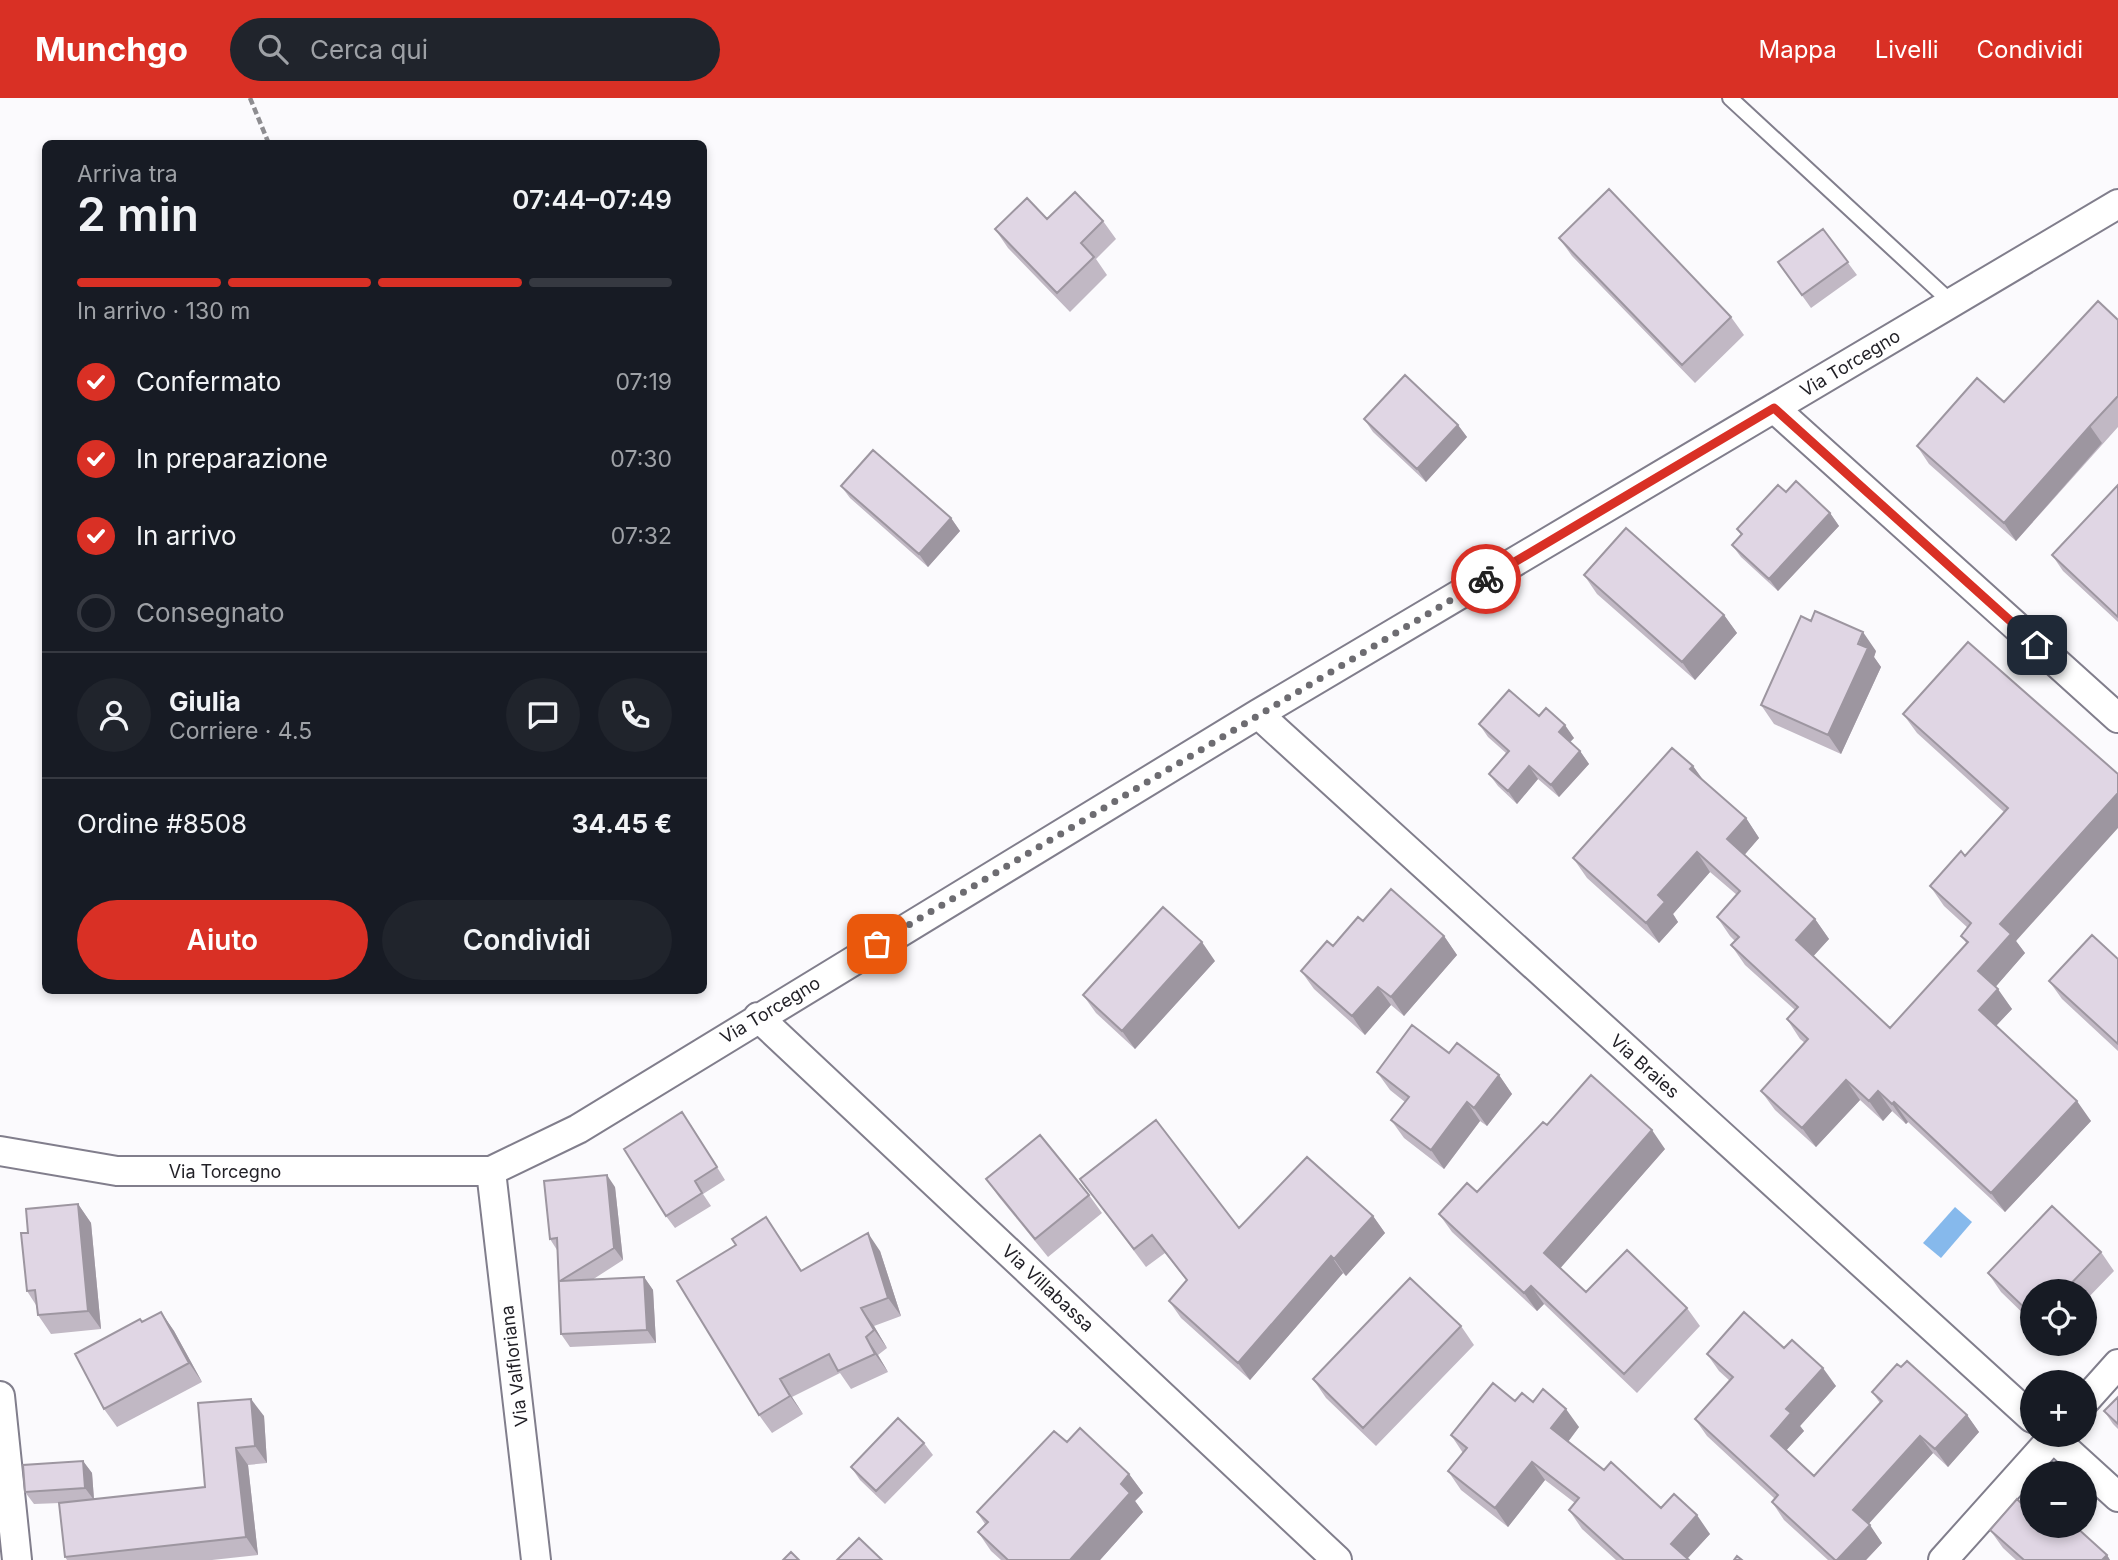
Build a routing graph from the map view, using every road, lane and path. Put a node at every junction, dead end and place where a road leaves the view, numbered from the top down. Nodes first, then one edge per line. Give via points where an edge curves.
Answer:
1 (250, 98) edge
2 (1730, 98) edge
3 (267, 140) edge
4 (2118, 204) edge
5 (1952, 303) junction
6 (1774, 408) junction
7 (1258, 714) junction
8 (2118, 718) edge
9 (758, 1017) junction
10 (0, 1151) edge
11 (491, 1171) junction
12 (2118, 1364) edge
13 (2097, 1387) edge
14 (0, 1396) edge
15 (2020, 1407) edge
16 (2043, 1447) edge
17 (2065, 1447) edge
18 (2118, 1497) edge
19 (17, 1560) edge
20 (537, 1560) edge
21 (1337, 1560) edge
22 (1942, 1560) edge

1 - 3 path
2 - 5 lane
4 - 5 street, Via Torcegno
5 - 6 street, Via Torcegno
6 - 7 street, Via Torcegno
6 - 8 street
7 - 9 street, Via Torcegno
7 - 15 street, Via Braies
9 - 11 street, Via Torcegno via 578,1129
9 - 21 street, Via Villabassa
10 - 11 street, Via Torcegno via 117,1171
11 - 20 street, Via Valfloriana
12 - 13 street
14 - 19 street
16 - 22 street
17 - 18 street

